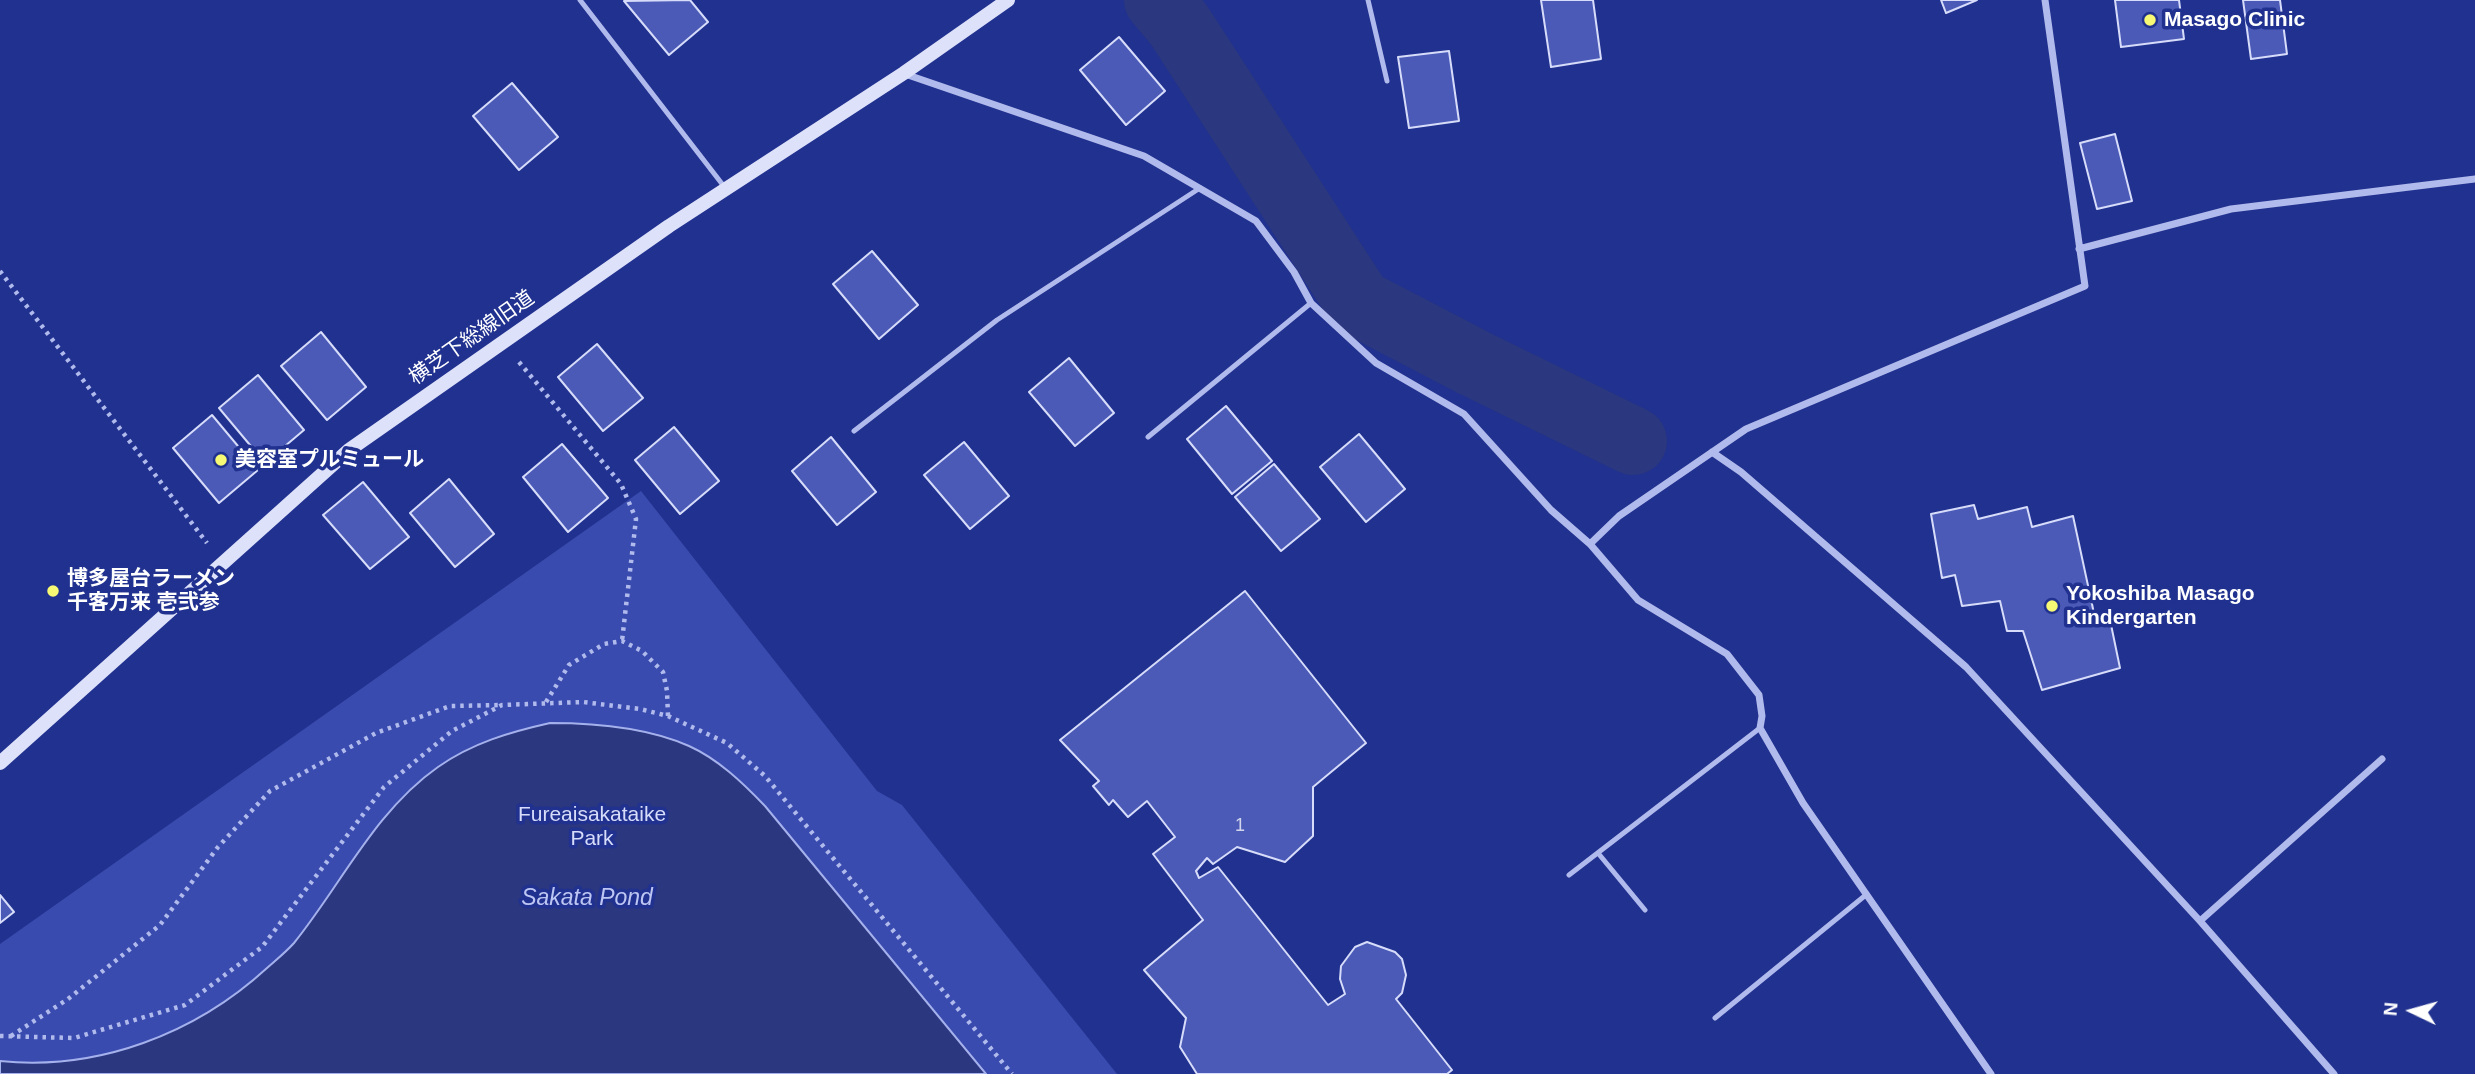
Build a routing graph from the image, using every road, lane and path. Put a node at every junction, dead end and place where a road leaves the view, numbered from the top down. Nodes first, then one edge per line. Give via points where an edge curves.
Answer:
1 (580, 0) edge
2 (1008, 0) edge
3 (1368, 0) edge
4 (2045, 0) edge
5 (904, 74) junction
6 (1387, 81) dead end
7 (2475, 179) edge
8 (1200, 188) junction
9 (726, 189) junction
10 (2079, 249) junction
11 (0, 271) edge
12 (1311, 303) junction
13 (503, 342) junction
14 (854, 431) dead end
15 (1148, 436) dead end
16 (1712, 452) junction
17 (1590, 544) junction
18 (222, 562) junction
19 (622, 641) junction
20 (546, 702) junction
21 (502, 705) junction
22 (668, 716) junction
23 (1760, 728) junction
24 (2382, 759) dead end
25 (0, 764) edge
26 (1598, 853) junction
27 (1569, 875) dead end
28 (1867, 894) junction
29 (1645, 910) dead end
30 (2200, 921) junction
31 (1715, 1018) dead end
32 (0, 1036) edge
33 (11, 1036) junction
34 (1012, 1074) edge
35 (1991, 1074) edge
36 (2334, 1074) edge

1 - 9 lane
2 - 5 street, 横芝下総線旧道
3 - 6 lane
4 - 10 street
5 - 8 street via 1144,156
5 - 9 street, 横芝下総線旧道
7 - 10 street via 2231,209
8 - 12 street via 1256,221
8 - 14 lane via 998,320
9 - 13 street, 横芝下総線旧道
10 - 16 street via 2085,286 1746,429
11 - 18 path
12 - 15 lane
12 - 17 street via 1376,363 1464,414 1551,510
13 - 18 street, 横芝下総線旧道 via 349,450
13 - 19 path via 621,484 636,519
16 - 17 street via 1619,516
16 - 30 street via 1966,667
17 - 23 street via 1638,600 1727,654 1759,695
18 - 25 street, 横芝下総線旧道
19 - 20 path via 604,644 569,665
19 - 22 path via 642,650 663,672
20 - 21 path
20 - 22 path via 613,705
21 - 33 path via 450,706 376,733 271,792 218,847 160,925 68,999
21 - 33 path via 452,731 384,787 262,947 185,1005 74,1038
22 - 34 path via 727,743 765,776
23 - 26 lane
23 - 28 street via 1803,803
24 - 30 street
26 - 27 lane
26 - 29 lane
28 - 31 lane
28 - 35 street
30 - 36 street
32 - 33 path

